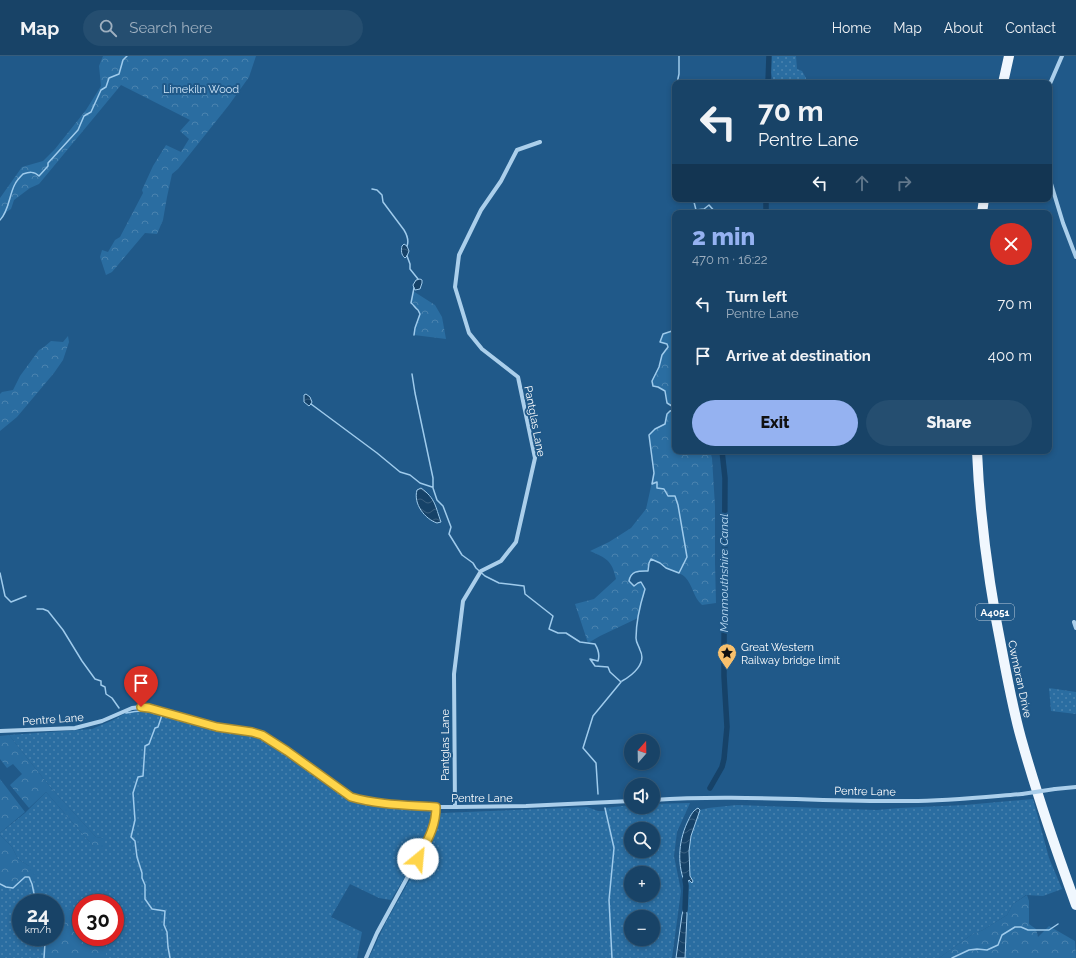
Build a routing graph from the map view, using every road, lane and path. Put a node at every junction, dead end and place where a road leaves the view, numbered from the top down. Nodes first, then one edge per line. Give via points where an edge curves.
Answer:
1 (1009, 56) edge
2 (1062, 56) edge
3 (1004, 80) edge
4 (1052, 80) edge
5 (540, 142) dead end
6 (1052, 187) edge
7 (1076, 257) edge
8 (977, 454) edge
9 (1074, 622) dead end
10 (1076, 628) edge
11 (0, 731) edge
12 (1076, 787) edge
13 (660, 800) edge
14 (624, 801) edge
15 (436, 807) junction
16 (455, 807) junction
17 (1076, 905) edge
18 (366, 958) edge

1 - 3 main road
2 - 4 street
5 - 16 street, Pantglas Lane via 517,150 501,181 481,210 459,255 455,287 469,334 482,349 518,377 535,458 516,542 502,561 481,571 463,601 454,674
6 - 7 street
8 - 17 main road, Cwmbran Drive / A4051 via 989,573 1008,680 1021,737 1048,828
9 - 10 street
11 - 15 street, Pentre Lane via 75,728 102,721 132,708 149,708 217,727 262,735 351,797 375,802
12 - 13 street, Pentre Lane, bridge via 1022,794 911,801 707,797
14 - 16 street, Pentre Lane
15 - 16 street, Pentre Lane
15 - 18 street via 436,818 431,834

